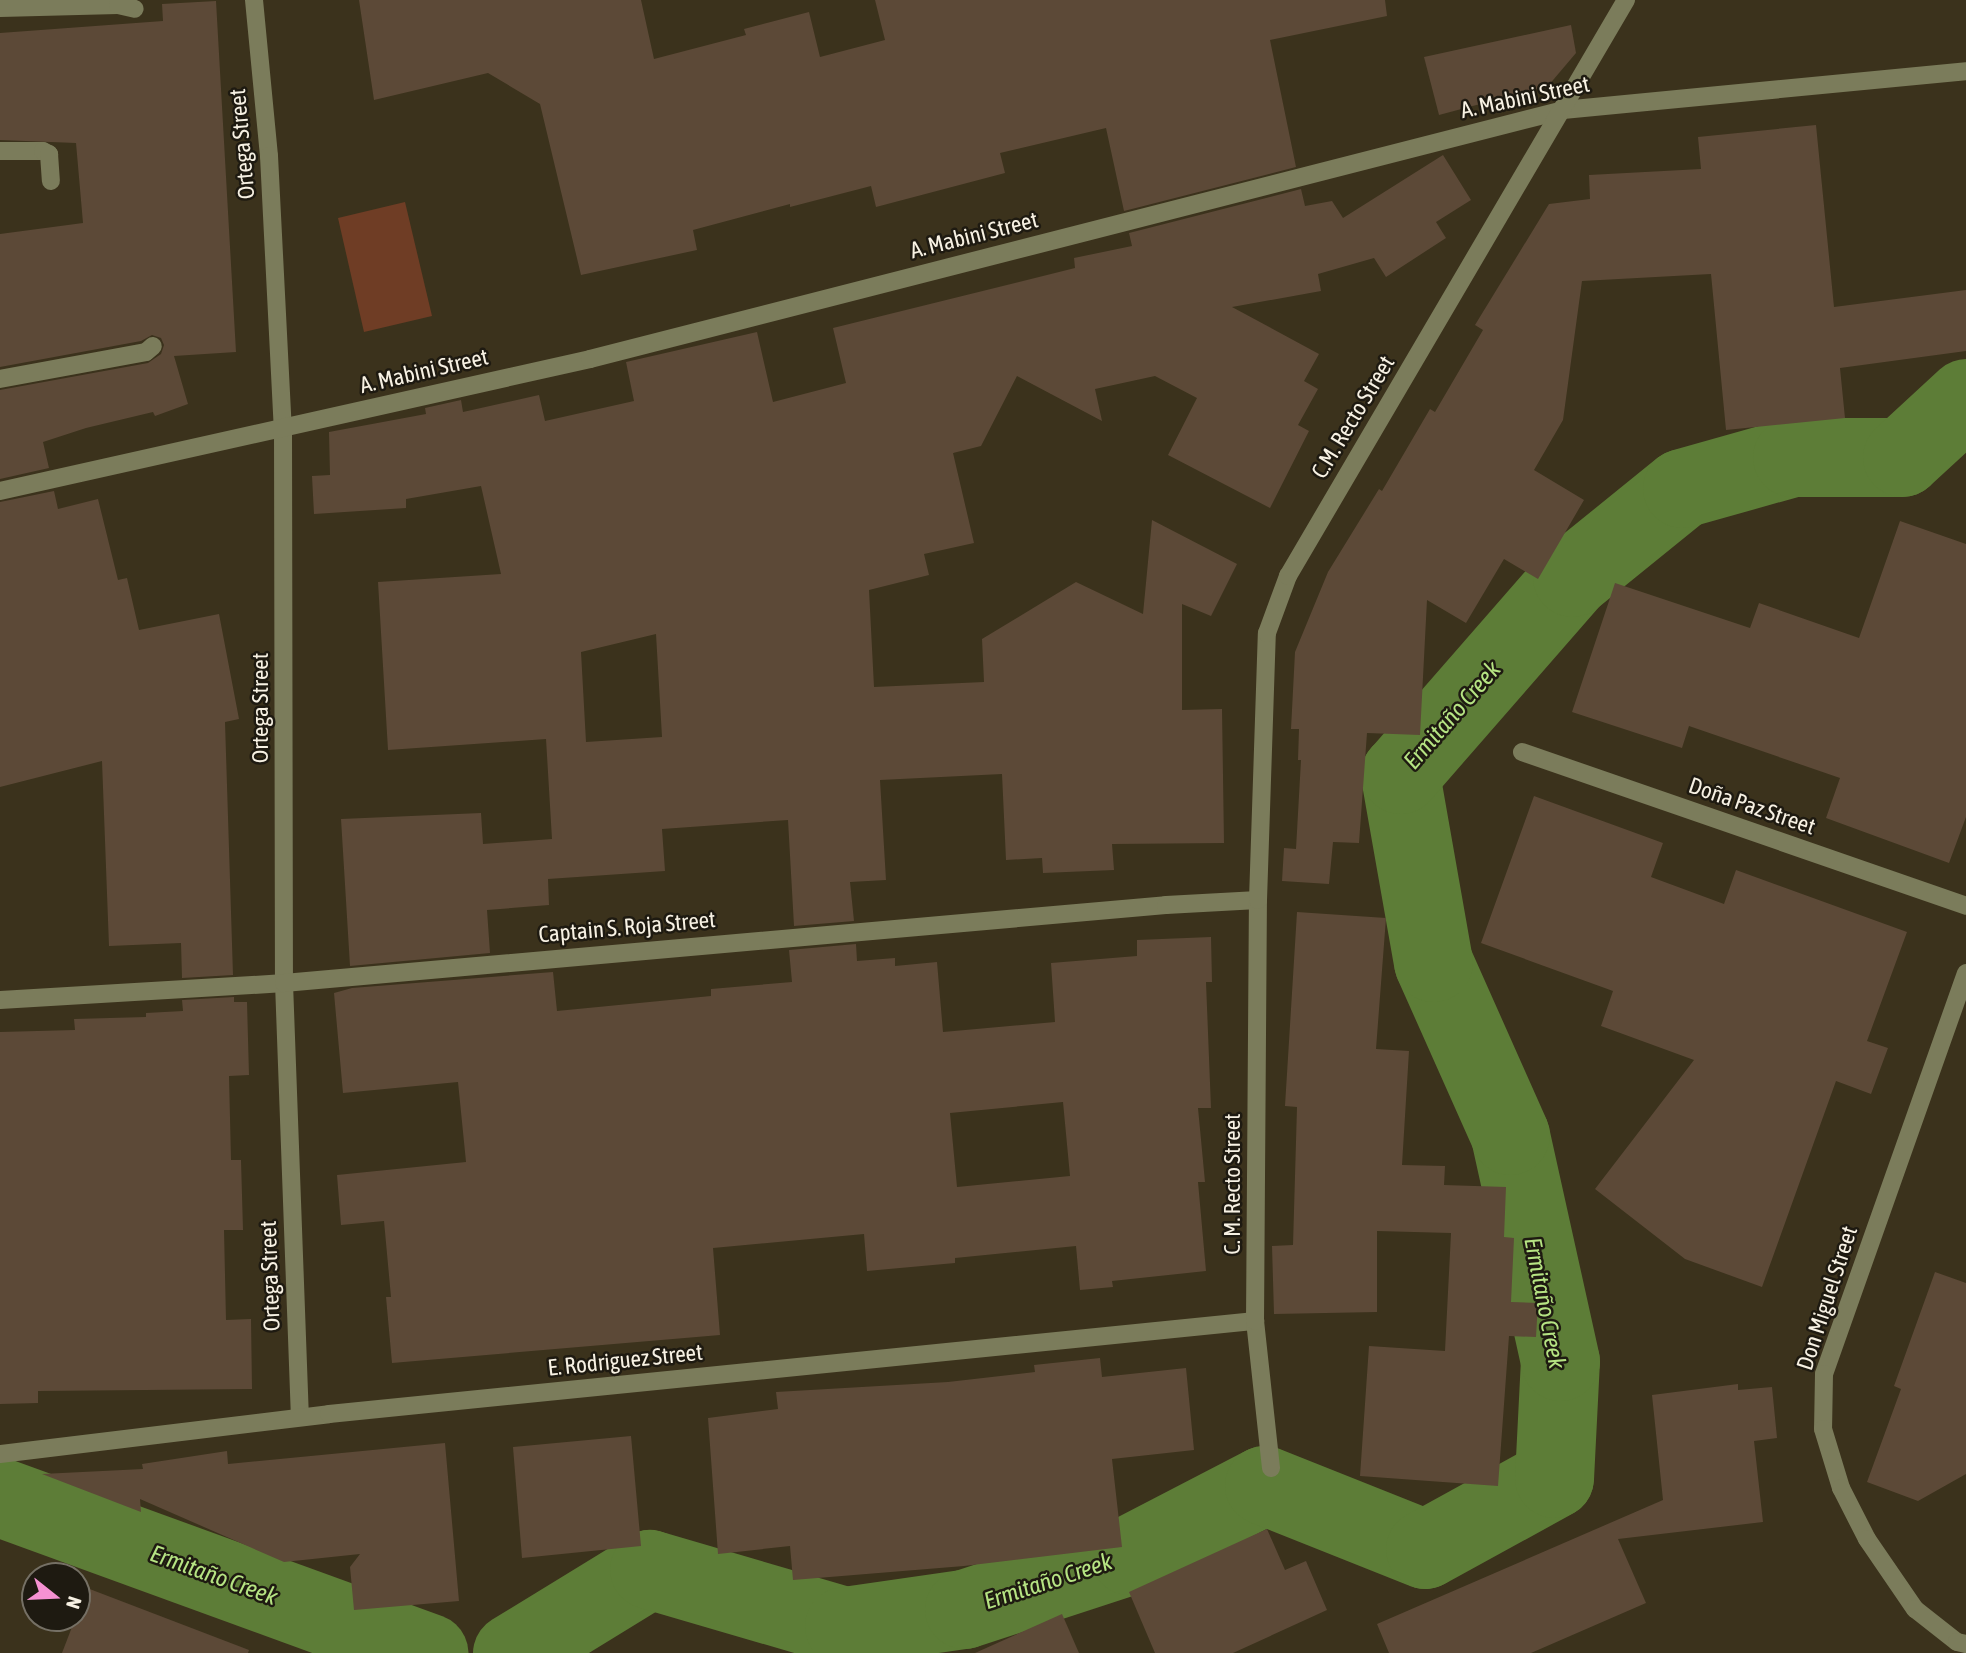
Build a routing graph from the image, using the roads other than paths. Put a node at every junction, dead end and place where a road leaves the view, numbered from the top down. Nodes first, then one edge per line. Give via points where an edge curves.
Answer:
1 (254, 0) edge
2 (1626, 0) edge
3 (0, 8) edge
4 (135, 9) dead end
5 (1966, 71) edge
6 (1563, 110) junction
7 (0, 151) edge
8 (51, 181) dead end
9 (153, 346) dead end
10 (0, 379) edge
11 (283, 429) junction
12 (0, 491) edge
13 (1522, 752) dead end
14 (1258, 900) junction
15 (1966, 906) edge
16 (1966, 973) edge
17 (284, 983) junction
18 (0, 1000) edge
19 (1255, 1321) junction
20 (300, 1417) junction
21 (0, 1454) edge
22 (1271, 1468) dead end
23 (1966, 1644) edge

1 - 11 street, Ortega Street via 269,156
2 - 6 street, C.M. Recto Street
3 - 4 street via 118,5
5 - 6 street, A. Mabini Street
6 - 11 street, A. Mabini Street via 590,359
6 - 14 street, C.M. Recto Street via 1288,576 1267,633
7 - 8 street via 49,154
9 - 10 street via 146,352
11 - 12 street, A. Mabini Street
11 - 17 street, Ortega Street
13 - 15 street, Doña Paz Street
14 - 17 street, Captain S. Roja Street
14 - 19 street, C. M. Recto Street
16 - 23 street, Don Miguel Street via 1825,1374 1823,1429 1840,1488 1867,1539 1915,1609
17 - 18 street, Captain S. Roja Street
17 - 20 street, Ortega Street
19 - 20 street, E. Rodriguez Street
19 - 22 street, C. M. Recto Street
20 - 21 street, E. Rodriguez Street

